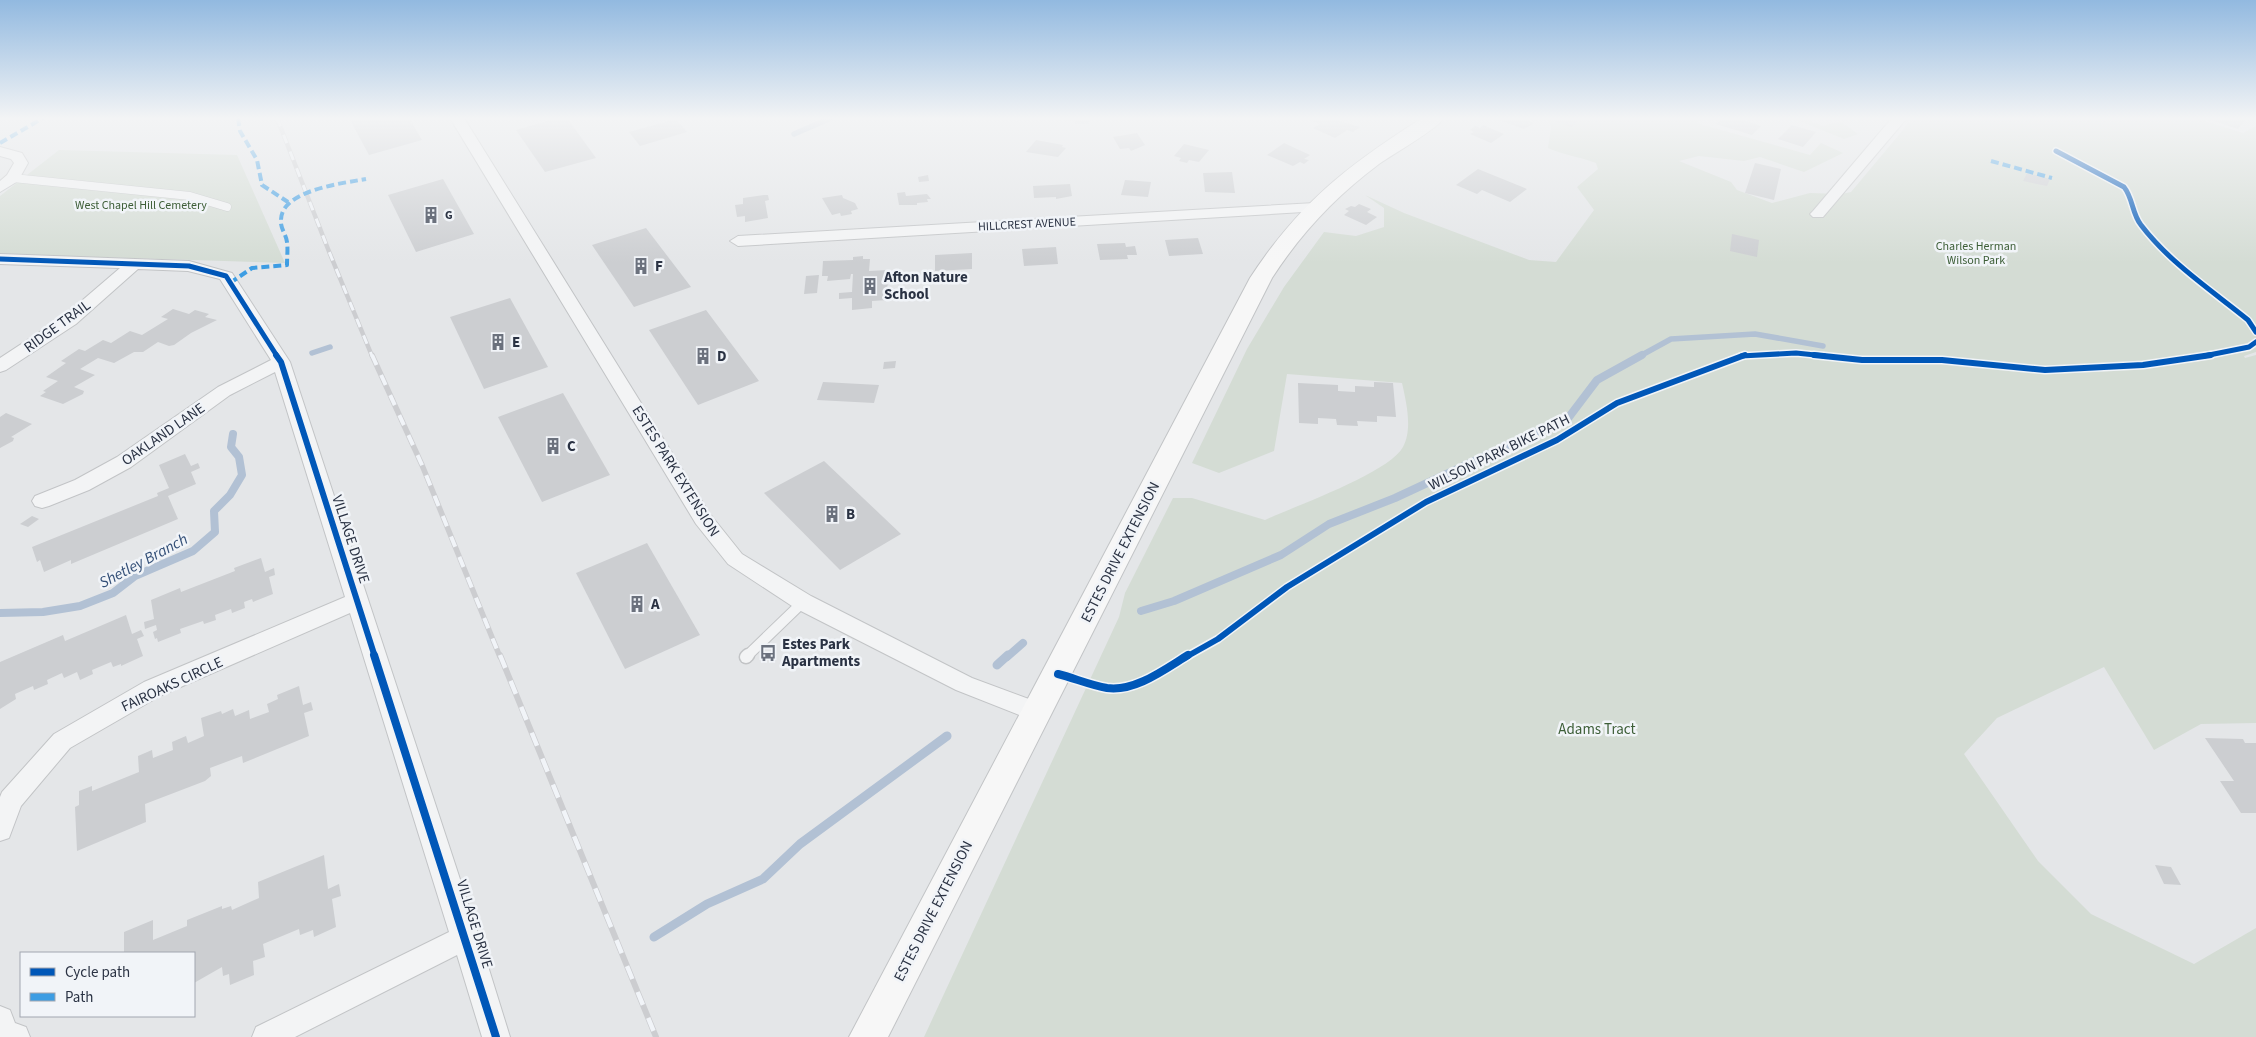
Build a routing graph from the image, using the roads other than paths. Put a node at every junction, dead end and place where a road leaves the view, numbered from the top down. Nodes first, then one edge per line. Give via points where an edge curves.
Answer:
1 (20, 166) edge
2 (488, 166) edge
3 (1365, 166) edge
4 (1859, 166) edge
5 (13, 178) junction
6 (0, 188) edge
7 (227, 207) dead end
8 (1315, 208) junction
9 (1818, 214) dead end
10 (738, 241) dead end
11 (0, 259) edge
12 (134, 264) junction
13 (281, 362) junction
14 (0, 366) edge
15 (42, 500) dead end
16 (358, 601) junction
17 (803, 602) junction
18 (746, 657) dead end
19 (1037, 712) junction
20 (0, 830) edge
21 (466, 937) junction
22 (0, 1020) edge
23 (16, 1037) edge
24 (266, 1037) edge
25 (496, 1037) edge
26 (868, 1037) edge

1 - 5 street
2 - 17 street, ESTES PARK EXTENSION via 703,519 736,560
3 - 8 main road, ESTES DRIVE EXTENSION
4 - 9 street
5 - 6 street
5 - 7 lane via 190,196
8 - 10 street, HILLCREST AVENUE
8 - 19 main road, ESTES DRIVE EXTENSION via 1286,241 1261,278
11 - 12 street, VILLAGE DRIVE
12 - 13 street, VILLAGE DRIVE via 189,266 226,276
12 - 14 street, RIDGE TRAIL via 70,320
13 - 15 street, OAKLAND LANE via 224,391 124,462
13 - 16 street, VILLAGE DRIVE
16 - 20 street, FAIROAKS CIRCLE via 152,690 62,741 11,800
16 - 21 street, VILLAGE DRIVE
17 - 18 lane
17 - 19 street, ESTES PARK EXTENSION via 964,684
19 - 26 main road, ESTES DRIVE EXTENSION
21 - 24 street
21 - 25 street, VILLAGE DRIVE
22 - 23 street via 5,1032

